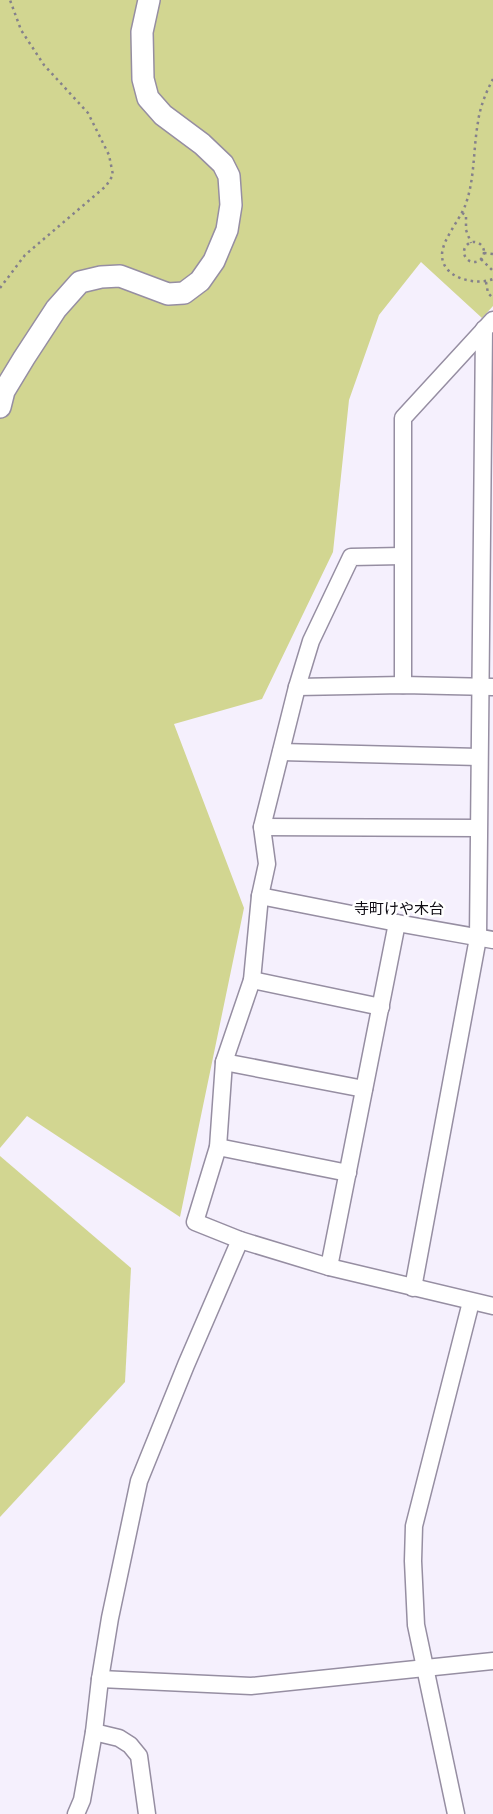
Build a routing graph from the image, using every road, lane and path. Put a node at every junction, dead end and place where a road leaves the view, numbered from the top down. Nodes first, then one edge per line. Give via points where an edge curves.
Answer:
1 (10, 0) edge
2 (149, 0) edge
3 (493, 79) edge
4 (462, 213) junction
5 (470, 244) junction
6 (484, 253) junction
7 (493, 254) edge
8 (481, 259) junction
9 (493, 271) edge
10 (493, 279) edge
11 (486, 282) junction
12 (0, 288) edge
13 (493, 298) edge
14 (489, 324) edge
15 (0, 406) edge
16 (402, 556) junction
17 (403, 685) junction
18 (487, 686) edge
19 (297, 687) junction
20 (280, 752) junction
21 (479, 757) junction
22 (262, 827) junction
23 (478, 828) junction
24 (260, 896) junction
25 (397, 923) junction
26 (486, 939) edge
27 (252, 980) junction
28 (381, 1007) junction
29 (224, 1062) junction
30 (364, 1089) junction
31 (218, 1147) junction
32 (348, 1173) junction
33 (240, 1240) junction
34 (329, 1266) junction
35 (414, 1288) junction
36 (471, 1302) junction
37 (493, 1306) edge
38 (493, 1661) edge
39 (425, 1667) junction
40 (100, 1679) junction
41 (94, 1732) junction
42 (76, 1814) edge
43 (146, 1814) edge
44 (456, 1814) edge

1 - 12 path via 21,30 44,65 88,113 109,155 113,175 106,186 25,255
2 - 15 street via 142,32 143,79 148,98 163,115 223,164 229,176 231,205 227,230 214,261 200,281 184,293 168,294 120,276 80,282 56,309 24,358 4,391
3 - 4 path via 478,120 472,173
4 - 5 path via 466,215
4 - 11 path via 444,244 442,255 446,268 458,278
5 - 6 path via 480,244
5 - 8 path via 465,251 468,259 474,262
6 - 7 path
6 - 8 path
8 - 9 path
10 - 11 path
11 - 13 path via 488,293
14 - 16 street via 403,418
14 - 18 street
16 - 17 street
16 - 19 street via 352,557 311,641
17 - 18 street
17 - 19 street
18 - 21 street
19 - 20 street
20 - 21 street
20 - 22 street
21 - 23 street
22 - 23 street
22 - 24 street via 267,864
23 - 26 street
24 - 25 street
24 - 27 street
25 - 26 street
25 - 28 street
26 - 35 street
27 - 28 street
27 - 29 street
28 - 30 street
29 - 30 street
29 - 31 street
30 - 32 street
31 - 32 street
31 - 33 street via 195,1222
32 - 34 street
33 - 34 street
33 - 40 street via 139,1481
34 - 35 street
35 - 36 street
36 - 37 street
36 - 39 street via 414,1526 412,1561 416,1625
38 - 39 street
39 - 40 street via 251,1686
39 - 44 street
40 - 41 street
41 - 42 street via 82,1800
41 - 43 street via 119,1738 139,1756

